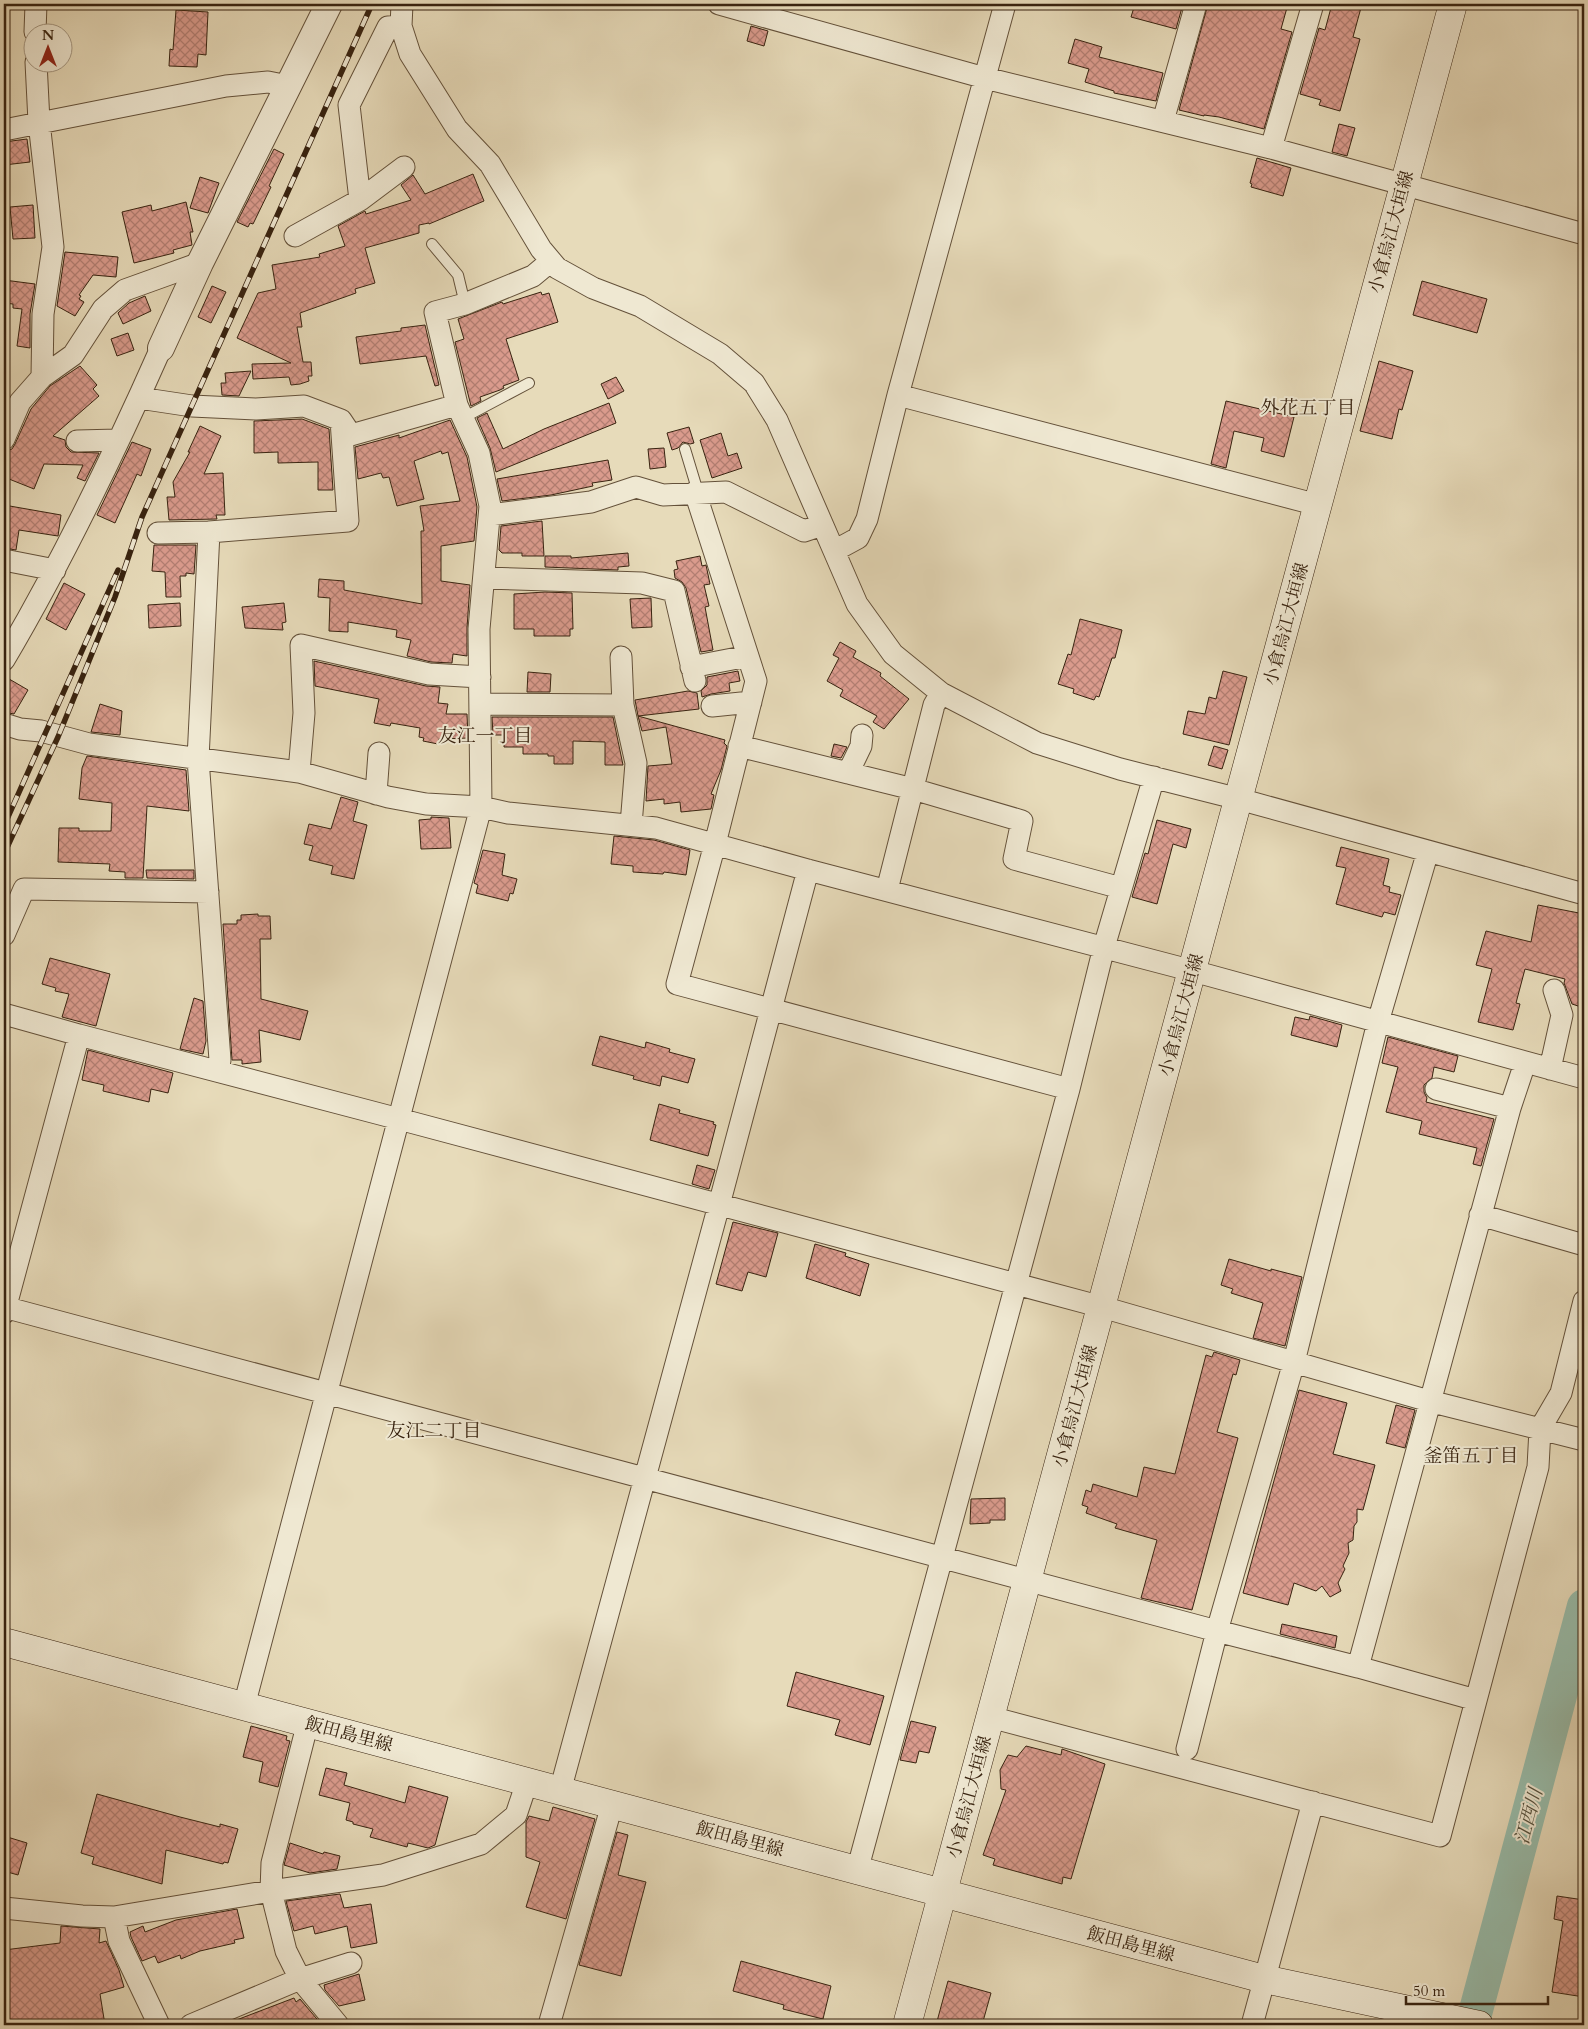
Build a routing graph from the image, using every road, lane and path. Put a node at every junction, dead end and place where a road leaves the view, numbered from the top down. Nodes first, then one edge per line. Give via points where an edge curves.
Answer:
1 (36, 4) edge
2 (329, 4) edge
3 (402, 4) edge
4 (719, 4) edge
5 (1005, 4) edge
6 (1196, 4) edge
7 (1313, 4) edge
8 (1453, 4) edge
9 (35, 22) edge
10 (401, 26) junction
11 (36, 72) edge
12 (985, 78) junction
13 (288, 86) junction
14 (1163, 121) junction
15 (39, 122) junction
16 (4, 130) edge
17 (1272, 148) junction
18 (404, 167) dead end
19 (1404, 184) junction
20 (360, 200) junction
21 (1584, 234) edge
22 (295, 236) dead end
23 (432, 244) dead end
24 (552, 261) junction
25 (200, 263) junction
26 (465, 304) junction
27 (161, 348) joint
28 (42, 377) junction
29 (529, 384) dead end
30 (898, 395) junction
31 (139, 398) junction
32 (460, 412) junction
33 (342, 420) junction
34 (4, 439) edge
35 (118, 440) junction
36 (77, 441) dead end
37 (685, 449) dead end
38 (697, 492) junction
39 (1318, 505) junction
40 (490, 515) junction
41 (822, 525) junction
42 (210, 532) junction
43 (158, 533) dead end
44 (834, 551) junction
45 (4, 560) edge
46 (55, 570) junction
47 (484, 578) junction
48 (748, 656) junction
49 (621, 657) dead end
50 (4, 660) edge
51 (480, 677) junction
52 (941, 692) junction
53 (751, 702) junction
54 (480, 704) junction
55 (623, 705) junction
56 (712, 706) dead end
57 (4, 724) edge
58 (862, 735) dead end
59 (740, 746) junction
60 (379, 753) dead end
61 (198, 759) junction
62 (299, 772) junction
63 (848, 773) junction
64 (1154, 777) junction
65 (913, 789) junction
66 (376, 794) junction
67 (1239, 798) junction
68 (481, 807) junction
69 (631, 825) junction
70 (715, 844) junction
71 (1428, 851) junction
72 (808, 870) junction
73 (1121, 888) junction
74 (887, 890) junction
75 (208, 892) junction
76 (1584, 894) edge
77 (4, 935) edge
78 (1104, 947) junction
79 (1193, 971) junction
80 (1554, 990) dead end
81 (772, 1009) junction
82 (4, 1014) edge
83 (1378, 1022) junction
84 (79, 1035) junction
85 (1525, 1063) junction
86 (1550, 1069) junction
87 (218, 1071) junction
88 (1584, 1078) edge
89 (1069, 1089) junction
90 (1436, 1089) dead end
91 (1510, 1108) junction
92 (399, 1119) junction
93 (720, 1205) junction
94 (1480, 1215) junction
95 (1584, 1246) edge
96 (1016, 1284) junction
97 (1584, 1302) edge
98 (1102, 1307) junction
99 (4, 1309) edge
100 (1294, 1362) junction
101 (327, 1393) junction
102 (1429, 1401) junction
103 (1548, 1430) junction
104 (1584, 1440) edge
105 (645, 1478) junction
106 (942, 1557) junction
107 (1028, 1580) junction
108 (1217, 1631) junction
109 (4, 1642) edge
110 (1358, 1667) junction
111 (1476, 1700) junction
112 (244, 1706) junction
113 (990, 1717) junction
114 (308, 1722) junction
115 (1187, 1749) dead end
116 (527, 1782) junction
117 (560, 1791) junction
118 (1313, 1802) junction
119 (612, 1805) junction
120 (857, 1871) junction
121 (271, 1891) junction
122 (942, 1894) junction
123 (4, 1908) edge
124 (114, 1917) junction
125 (351, 1963) dead end
126 (300, 1979) junction
127 (1264, 1979) junction
128 (159, 2025) edge
129 (191, 2025) edge
130 (338, 2025) edge
131 (550, 2025) edge
132 (907, 2025) edge
133 (1252, 2025) edge
134 (1479, 2025) edge

1 - 9 street
2 - 13 street
3 - 10 street
4 - 12 street
5 - 12 street
6 - 14 street
7 - 17 street
8 - 19 main road, 小倉烏江大垣線
10 - 20 street via 388,27 349,105
10 - 24 street via 410,54 457,129 490,164 541,249
11 - 15 street
12 - 14 street
12 - 30 street
13 - 15 street via 268,82 226,86
13 - 25 street
14 - 17 street
15 - 16 street
15 - 28 street via 53,247 43,314
17 - 19 street
18 - 20 street
19 - 21 street
19 - 39 main road, 小倉烏江大垣線
20 - 22 street
23 - 26 lane via 458,275
24 - 26 street via 533,276
24 - 41 street via 557,268 594,288 640,306 712,349 754,383 776,420
25 - 27 street
25 - 28 street via 125,290 103,309 73,355
26 - 32 street via 435,312
27 - 31 street
28 - 34 street via 20,402
29 - 32 lane
30 - 39 street
30 - 44 street via 867,518 858,538
31 - 33 street via 192,406 256,409 304,406
31 - 35 street
32 - 33 street via 351,435
32 - 40 street via 479,453
33 - 42 street via 348,521
35 - 36 street
35 - 46 street
37 - 38 lane
38 - 40 street via 663,495 636,487 591,502
38 - 41 street via 726,492 804,531
38 - 48 street
39 - 67 main road, 小倉烏江大垣線
40 - 47 street
41 - 44 street
42 - 43 street
42 - 61 street
44 - 52 street via 857,604 893,654
45 - 46 street
46 - 50 street
47 - 48 street via 642,583 674,591 693,674
47 - 51 street via 479,629
48 - 53 street via 756,681
49 - 55 street
51 - 54 street
51 - 62 street via 429,674 301,645 304,713
52 - 64 street via 1037,744
52 - 65 street via 934,705
53 - 56 street
53 - 59 street
54 - 55 street
54 - 68 street
55 - 69 street via 636,763
57 - 61 street via 89,744
58 - 63 street via 861,746
59 - 63 street
59 - 70 street
60 - 66 street
61 - 62 street
61 - 75 street
62 - 66 street
63 - 65 street
64 - 67 street
64 - 73 street
65 - 73 street via 1022,821 1014,859
65 - 74 street
66 - 68 street via 426,804
67 - 71 street
67 - 79 main road, 小倉烏江大垣線
68 - 69 street via 508,813
68 - 92 street
69 - 70 street via 656,828
70 - 72 street
70 - 81 street via 677,984
71 - 76 street
71 - 83 street
72 - 74 street
72 - 81 street
73 - 78 street
74 - 78 street
75 - 77 street via 24,889
75 - 87 street via 220,1060
78 - 79 street
78 - 89 street
79 - 83 street
79 - 98 main road, 小倉烏江大垣線
80 - 86 street via 1562,1015
81 - 89 street
81 - 93 street
82 - 84 street
83 - 85 street
83 - 100 street
84 - 87 street
84 - 99 street
85 - 86 street
85 - 91 street
86 - 88 street
87 - 92 street
89 - 96 street
90 - 91 street
91 - 94 street
92 - 93 street
92 - 101 street
93 - 96 street
93 - 105 street
94 - 95 street
94 - 102 street
96 - 98 street
96 - 106 street
97 - 103 street
98 - 100 street
98 - 107 main road, 小倉烏江大垣線
99 - 101 street
100 - 102 street
100 - 108 street
101 - 105 street
101 - 112 street
102 - 103 street
102 - 110 street
103 - 104 street
103 - 111 street
105 - 106 street
105 - 117 street
106 - 107 street
106 - 120 street
107 - 108 street
107 - 113 main road, 小倉烏江大垣線
108 - 110 street
108 - 115 street
109 - 112 main road, 飯田島里線
110 - 111 street
111 - 118 street via 1440,1836
112 - 114 main road, 飯田島里線
113 - 118 street
113 - 122 main road, 小倉烏江大垣線
114 - 116 main road, 飯田島里線
114 - 121 street via 272,1864
116 - 117 main road, 飯田島里線
116 - 121 street via 516,1815 481,1844 384,1875
117 - 119 main road, 飯田島里線
118 - 127 street
119 - 120 main road, 飯田島里線
119 - 131 street
120 - 122 main road, 飯田島里線
121 - 124 street
121 - 126 street via 286,1951
122 - 127 main road, 飯田島里線
122 - 132 main road, 小倉烏江大垣線
123 - 124 street
124 - 128 street via 119,1941
125 - 126 street
126 - 129 street
126 - 130 street
127 - 133 street
127 - 134 main road, 飯田島里線

